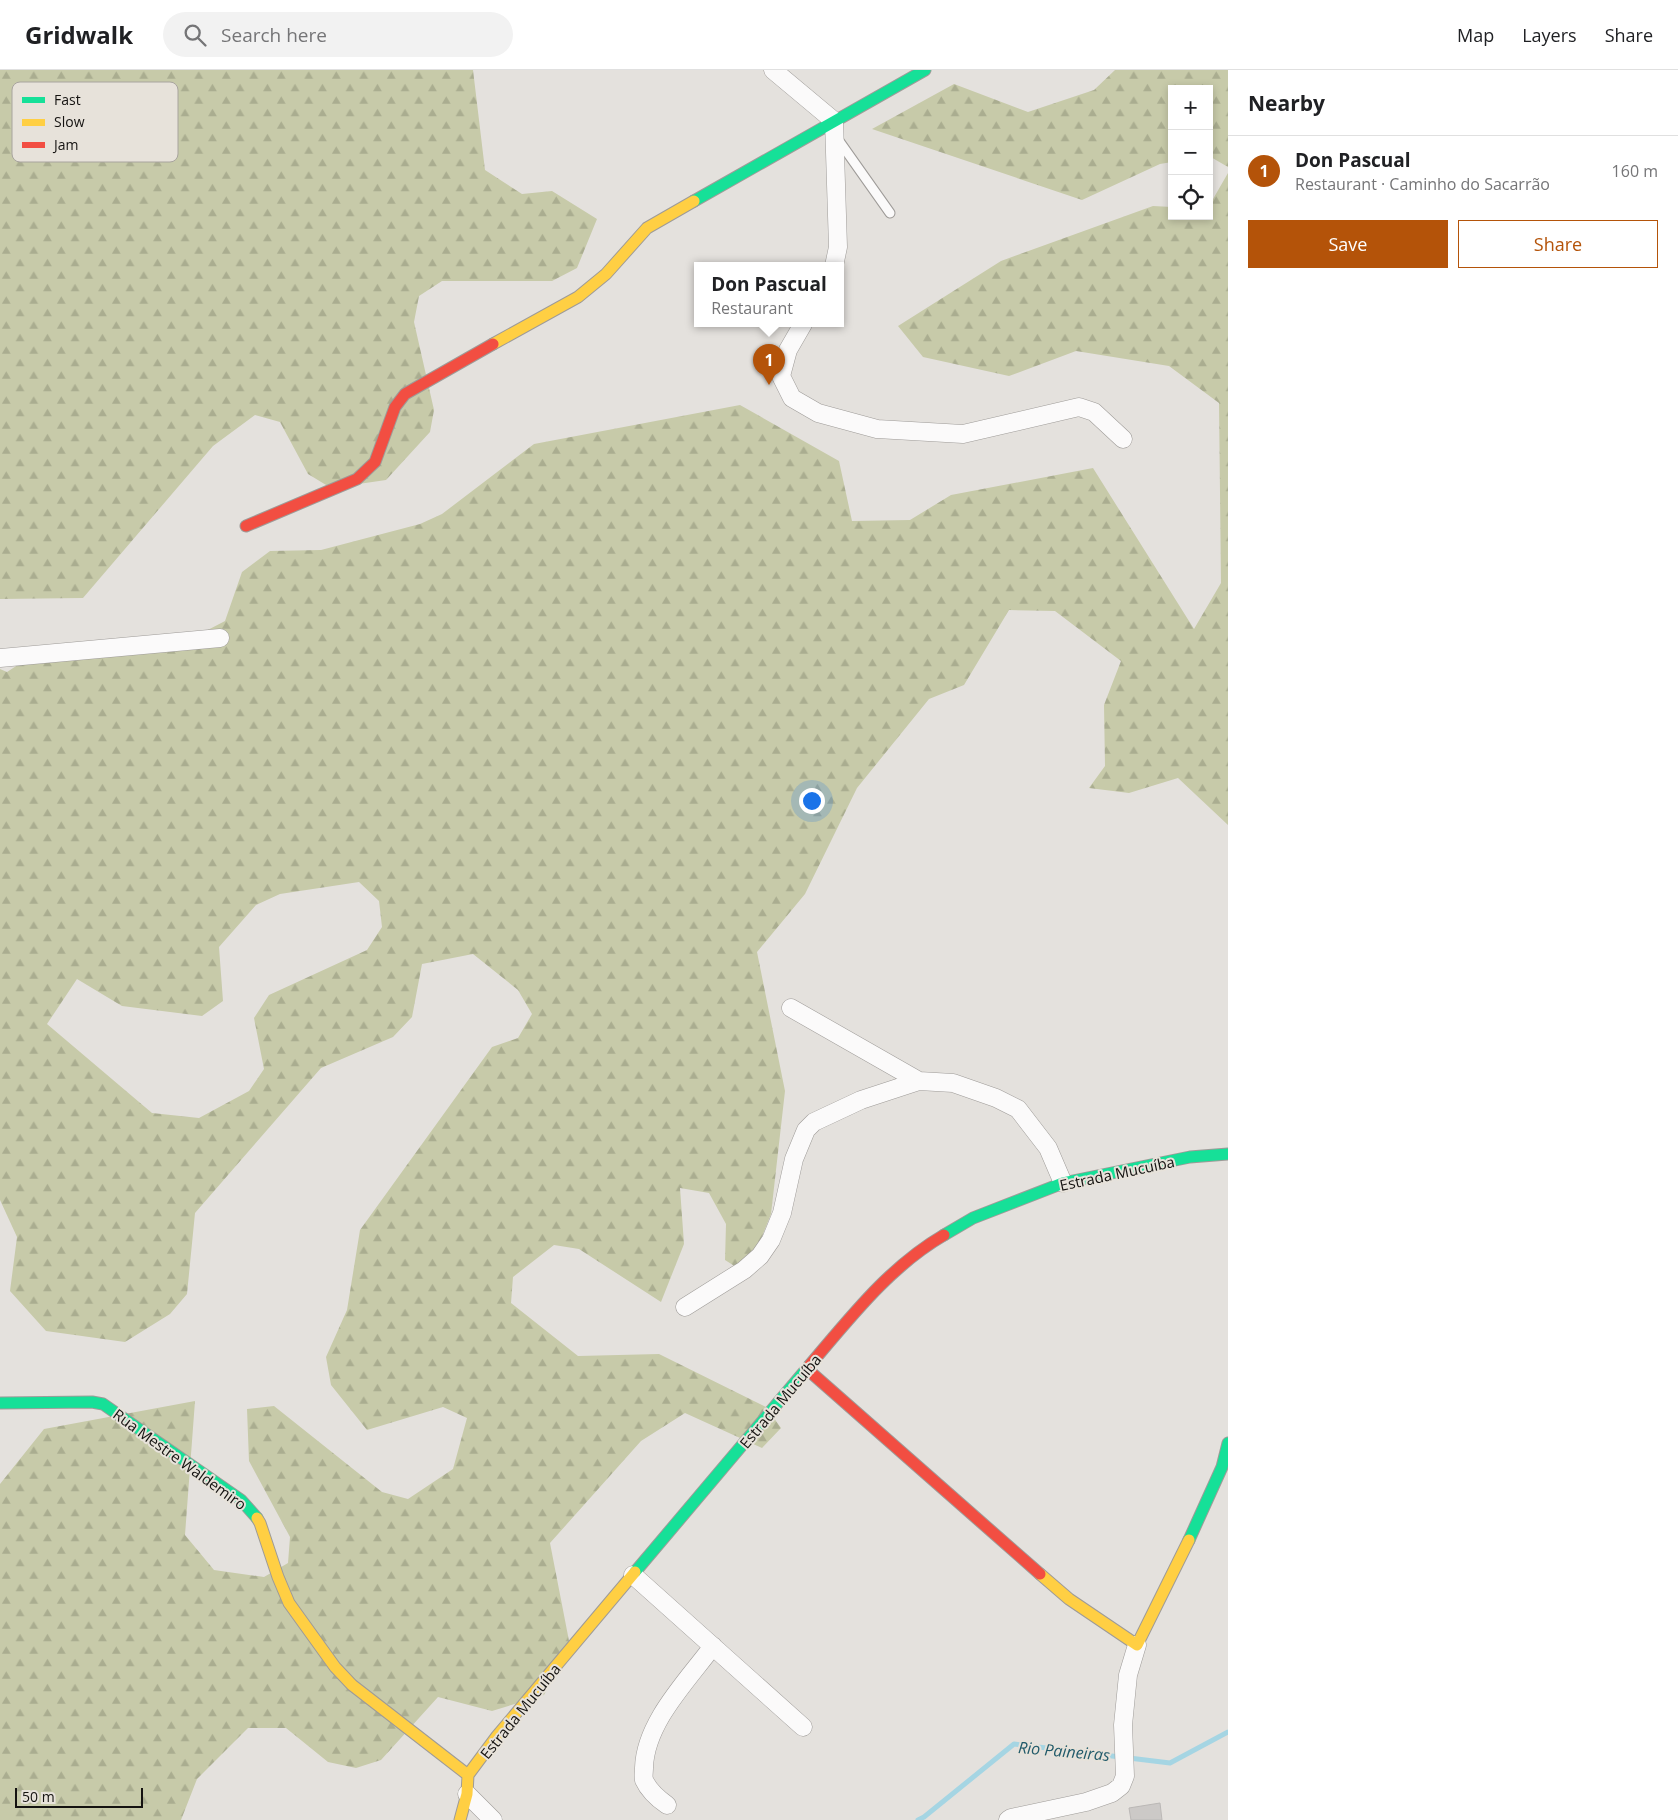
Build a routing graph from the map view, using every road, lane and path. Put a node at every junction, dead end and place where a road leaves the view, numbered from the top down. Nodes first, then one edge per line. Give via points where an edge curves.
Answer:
1 (773, 70) edge
2 (925, 70) edge
3 (834, 127) junction
4 (890, 213) dead end
5 (835, 262) edge
6 (801, 327) edge
7 (1124, 439) dead end
8 (246, 526) dead end
9 (220, 638) dead end
10 (0, 658) edge
11 (791, 1008) dead end
12 (919, 1081) junction
13 (1228, 1154) edge
14 (1063, 1183) junction
15 (685, 1307) dead end
16 (807, 1369) junction
17 (0, 1403) edge
18 (1228, 1443) edge
19 (633, 1574) junction
20 (1137, 1645) junction
21 (713, 1646) junction
22 (803, 1727) dead end
23 (468, 1775) junction
24 (466, 1794) junction
25 (667, 1805) dead end
26 (460, 1820) edge
27 (493, 1820) edge
28 (1008, 1820) edge

1 - 3 street
2 - 3 street
3 - 4 lane
3 - 5 street via 838,247
3 - 8 street via 647,228 606,274 578,297 405,394 395,407 375,462 357,479
6 - 7 street via 788,350 782,376 792,398 818,413 877,430 963,434 1079,407 1094,412
9 - 10 street
11 - 12 street
12 - 14 street via 953,1082 1018,1109 1048,1148
12 - 15 street via 861,1100 814,1122 802,1138 782,1213 771,1240 760,1256 744,1270
13 - 14 street, Estrada Mucuíba via 1190,1157
14 - 16 street, Estrada Mucuíba via 973,1218 906,1260 876,1288
16 - 19 street, Estrada Mucuíba
16 - 20 street via 1069,1599
17 - 23 street, Rua Mestre Waldemiro via 103,1404 241,1500 260,1523 289,1604 335,1667 352,1685
18 - 20 street via 1222,1467
19 - 21 street
19 - 23 street, Estrada Mucuíba
20 - 28 street via 1128,1675 1124,1724 1125,1776 1121,1786 1112,1793 1086,1802
21 - 22 street
21 - 25 street via 667,1707 651,1733 644,1756 643,1778 652,1793
23 - 24 street
24 - 26 street
24 - 27 street

